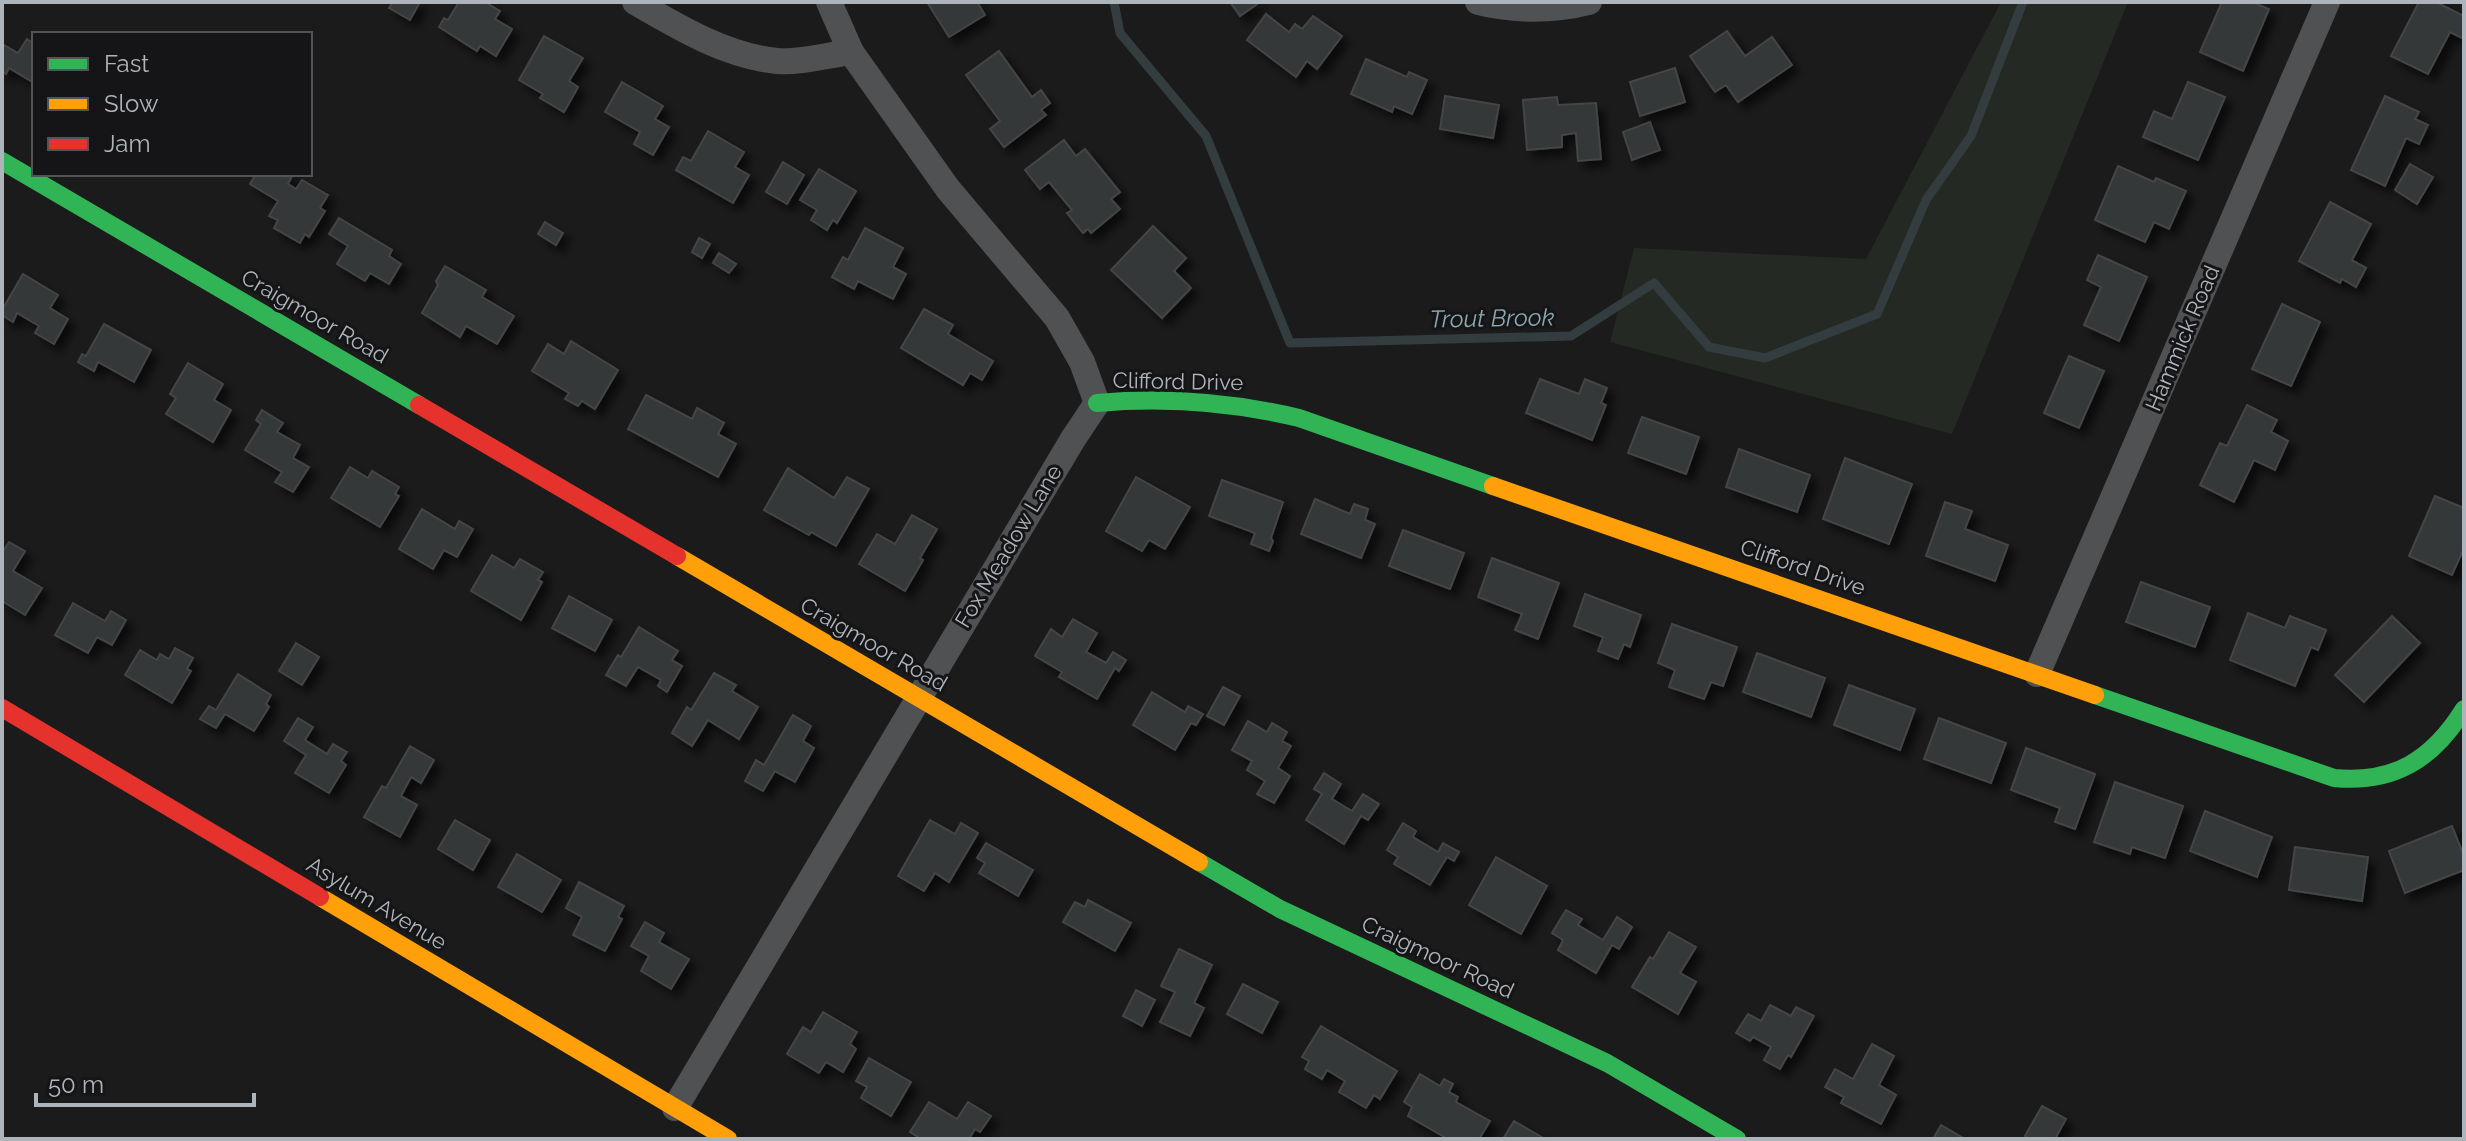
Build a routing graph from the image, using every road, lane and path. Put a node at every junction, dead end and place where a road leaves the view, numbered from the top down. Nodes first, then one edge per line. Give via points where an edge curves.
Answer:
1 (635, 2) edge
2 (829, 2) edge
3 (1478, 2) edge
4 (1589, 2) edge
5 (2327, 2) edge
6 (851, 52) junction
7 (2, 161) edge
8 (1097, 403) junction
9 (2037, 674) junction
10 (917, 697) junction
11 (2, 708) edge
12 (2464, 709) edge
13 (675, 1108) junction
14 (728, 1139) edge
15 (1737, 1139) edge

1 - 6 street via 730,49 779,61
2 - 6 street
3 - 4 street via 1550,8
5 - 9 street, Hammick Road
6 - 8 street via 948,189 1057,318
7 - 10 street, Craigmoor Road
8 - 9 street, Clifford Drive via 1211,402 1299,418
8 - 10 street, Fox Meadow Lane
9 - 12 street, Clifford Drive via 2334,778 2368,780 2406,767 2436,747
10 - 13 street, Fox Meadow Lane
10 - 15 street, Craigmoor Road via 1280,909 1607,1063
11 - 13 street, Asylum Avenue
13 - 14 street, Asylum Avenue

